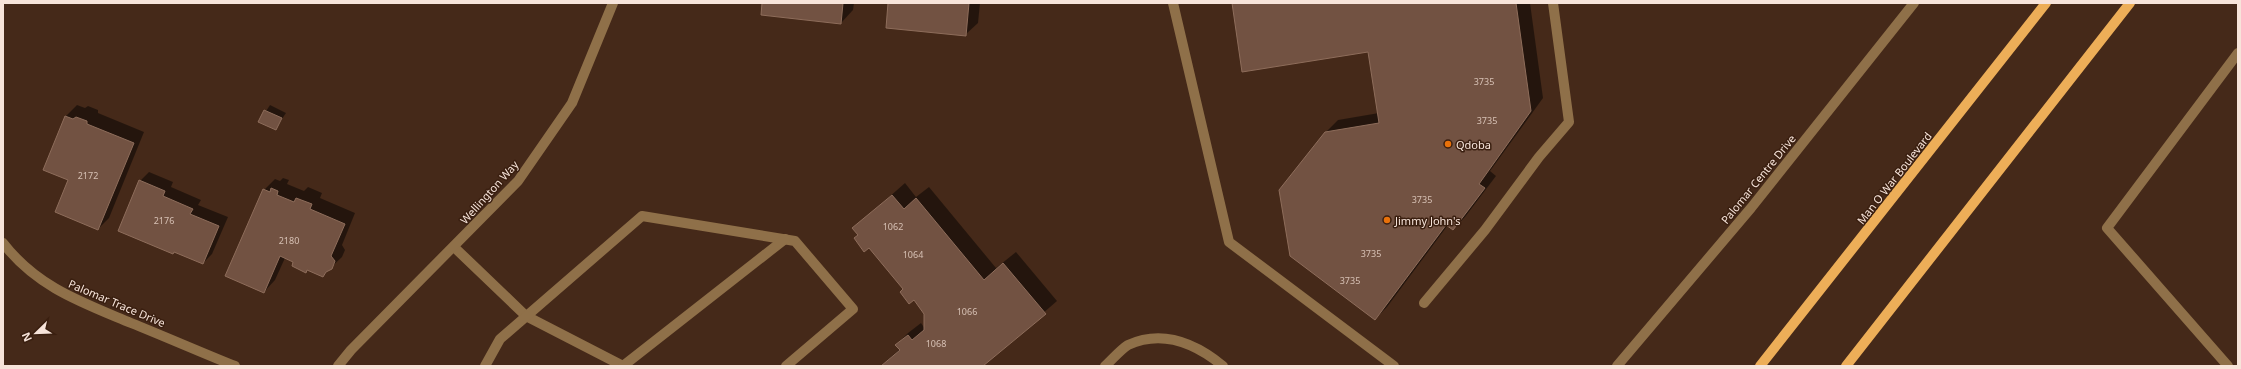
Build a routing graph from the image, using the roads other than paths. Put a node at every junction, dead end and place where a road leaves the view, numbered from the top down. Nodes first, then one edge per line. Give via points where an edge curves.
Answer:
1 (612, 3) edge
2 (1173, 3) edge
3 (1553, 3) edge
4 (1914, 3) edge
5 (2046, 3) edge
6 (2130, 3) edge
7 (2238, 53) edge
8 (785, 239) junction
9 (3, 244) edge
10 (454, 248) junction
11 (1424, 303) dead end
12 (526, 316) junction
13 (235, 366) edge
14 (338, 366) edge
15 (486, 366) edge
16 (623, 366) edge
17 (786, 366) edge
18 (1105, 366) edge
19 (1223, 366) edge
20 (1394, 366) edge
21 (1617, 366) edge
22 (1760, 366) edge
23 (1846, 366) edge
24 (2228, 366) edge

1 - 10 street, Wellington Way via 572,103 518,181
2 - 20 street via 1229,242
3 - 11 street via 1568,122 1485,230
4 - 21 street, Palomar Centre Drive via 1751,208
5 - 22 main road, Man O War Boulevard
6 - 23 main road
7 - 24 street via 2107,228
8 - 12 street via 642,216
8 - 16 street
8 - 17 street via 795,241 853,309
9 - 13 street, Palomar Trace Drive via 17,262 35,277 66,296
10 - 12 street
10 - 14 street, Wellington Way
12 - 15 street via 500,339
12 - 16 street
18 - 19 street via 1127,346 1150,338 1177,339 1212,357

